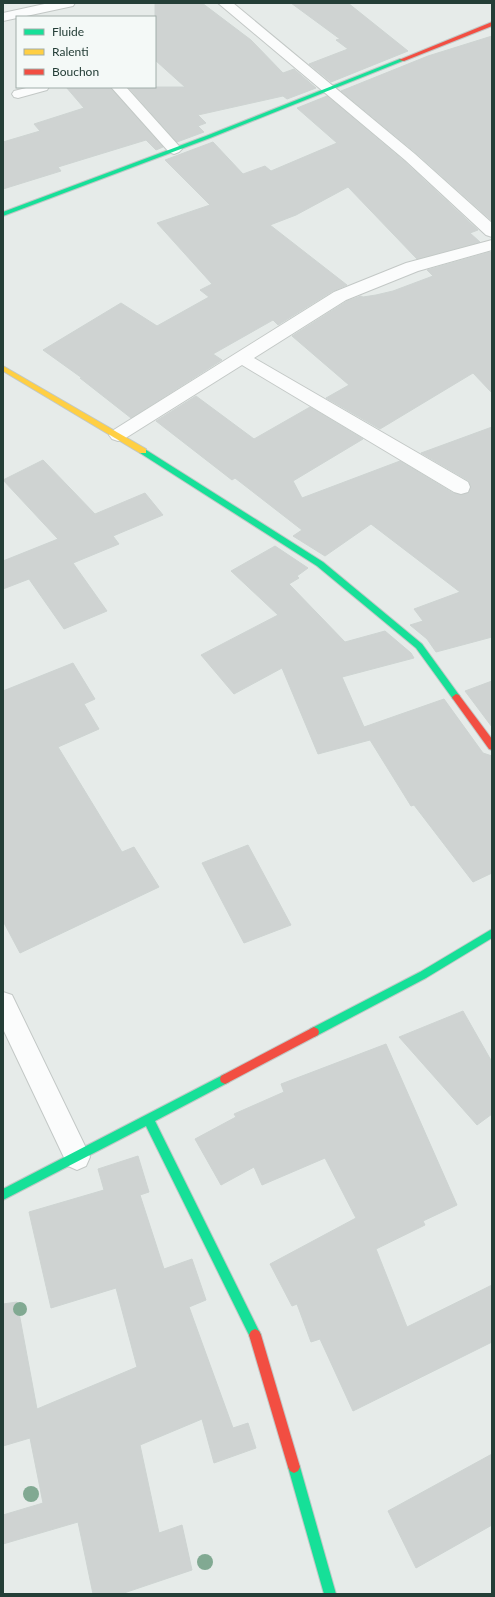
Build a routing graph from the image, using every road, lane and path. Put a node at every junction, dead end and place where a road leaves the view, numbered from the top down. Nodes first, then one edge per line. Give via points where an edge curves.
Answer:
1 (68, 3) edge
2 (225, 3) edge
3 (57, 12) edge
4 (3, 17) edge
5 (492, 24) edge
6 (39, 88) edge
7 (119, 88) edge
8 (327, 90) junction
9 (18, 94) dead end
10 (174, 149) junction
11 (3, 214) edge
12 (492, 232) edge
13 (492, 245) edge
14 (242, 358) junction
15 (3, 368) edge
16 (118, 435) junction
17 (461, 487) dead end
18 (492, 746) edge
19 (492, 933) edge
20 (3, 1004) edge
21 (148, 1120) junction
22 (77, 1157) junction
23 (3, 1195) edge
24 (330, 1594) edge

1 - 3 street
2 - 8 street
3 - 4 street
5 - 8 street
6 - 9 lane
7 - 10 street
8 - 10 street
8 - 12 street via 410,157
10 - 11 street
13 - 14 street via 412,267 340,296
14 - 16 street
14 - 17 street
15 - 16 street
16 - 18 street via 320,564 419,646
19 - 21 street via 423,975
20 - 22 street
21 - 22 street
21 - 24 street via 257,1338
22 - 23 street

